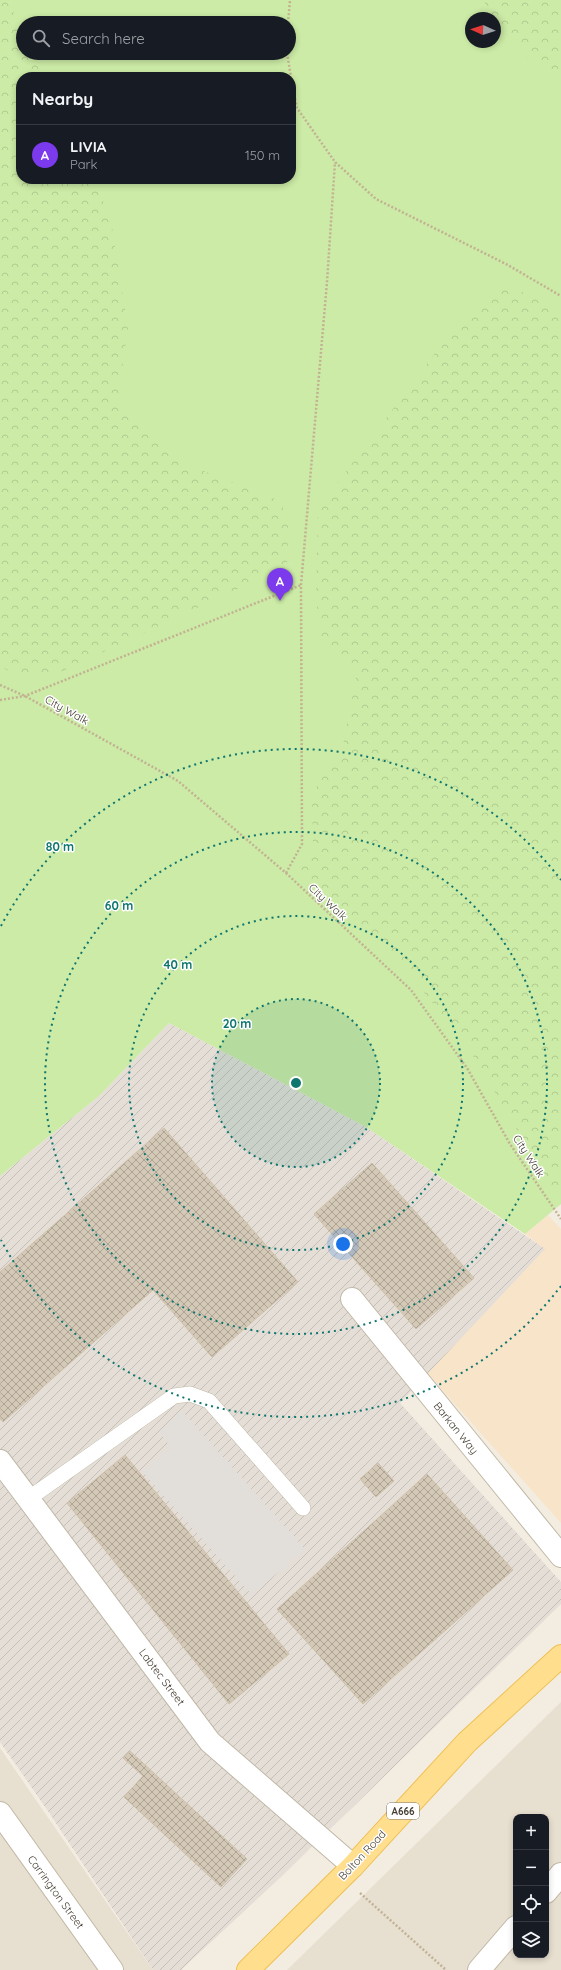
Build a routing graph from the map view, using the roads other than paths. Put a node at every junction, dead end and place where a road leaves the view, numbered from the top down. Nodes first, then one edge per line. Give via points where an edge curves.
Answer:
1 (352, 1299) dead end
2 (0, 1460) edge
3 (28, 1499) junction
4 (303, 1508) dead end
5 (561, 1556) edge
6 (561, 1656) edge
7 (0, 1813) edge
8 (348, 1871) junction
9 (561, 1874) edge
10 (549, 1888) edge
11 (513, 1930) edge
12 (112, 1970) edge
13 (248, 1970) edge
14 (479, 1970) edge

1 - 5 street, Barkan Way
2 - 3 street, Labtec Street
3 - 4 lane via 174,1396 190,1394 209,1401
3 - 8 street, Labtec Street via 210,1742
6 - 8 main road, Bolton Road / A666 via 467,1742
7 - 12 street, Carrington Street
8 - 13 main road, Bolton Road / A666
9 - 10 street
11 - 14 street

